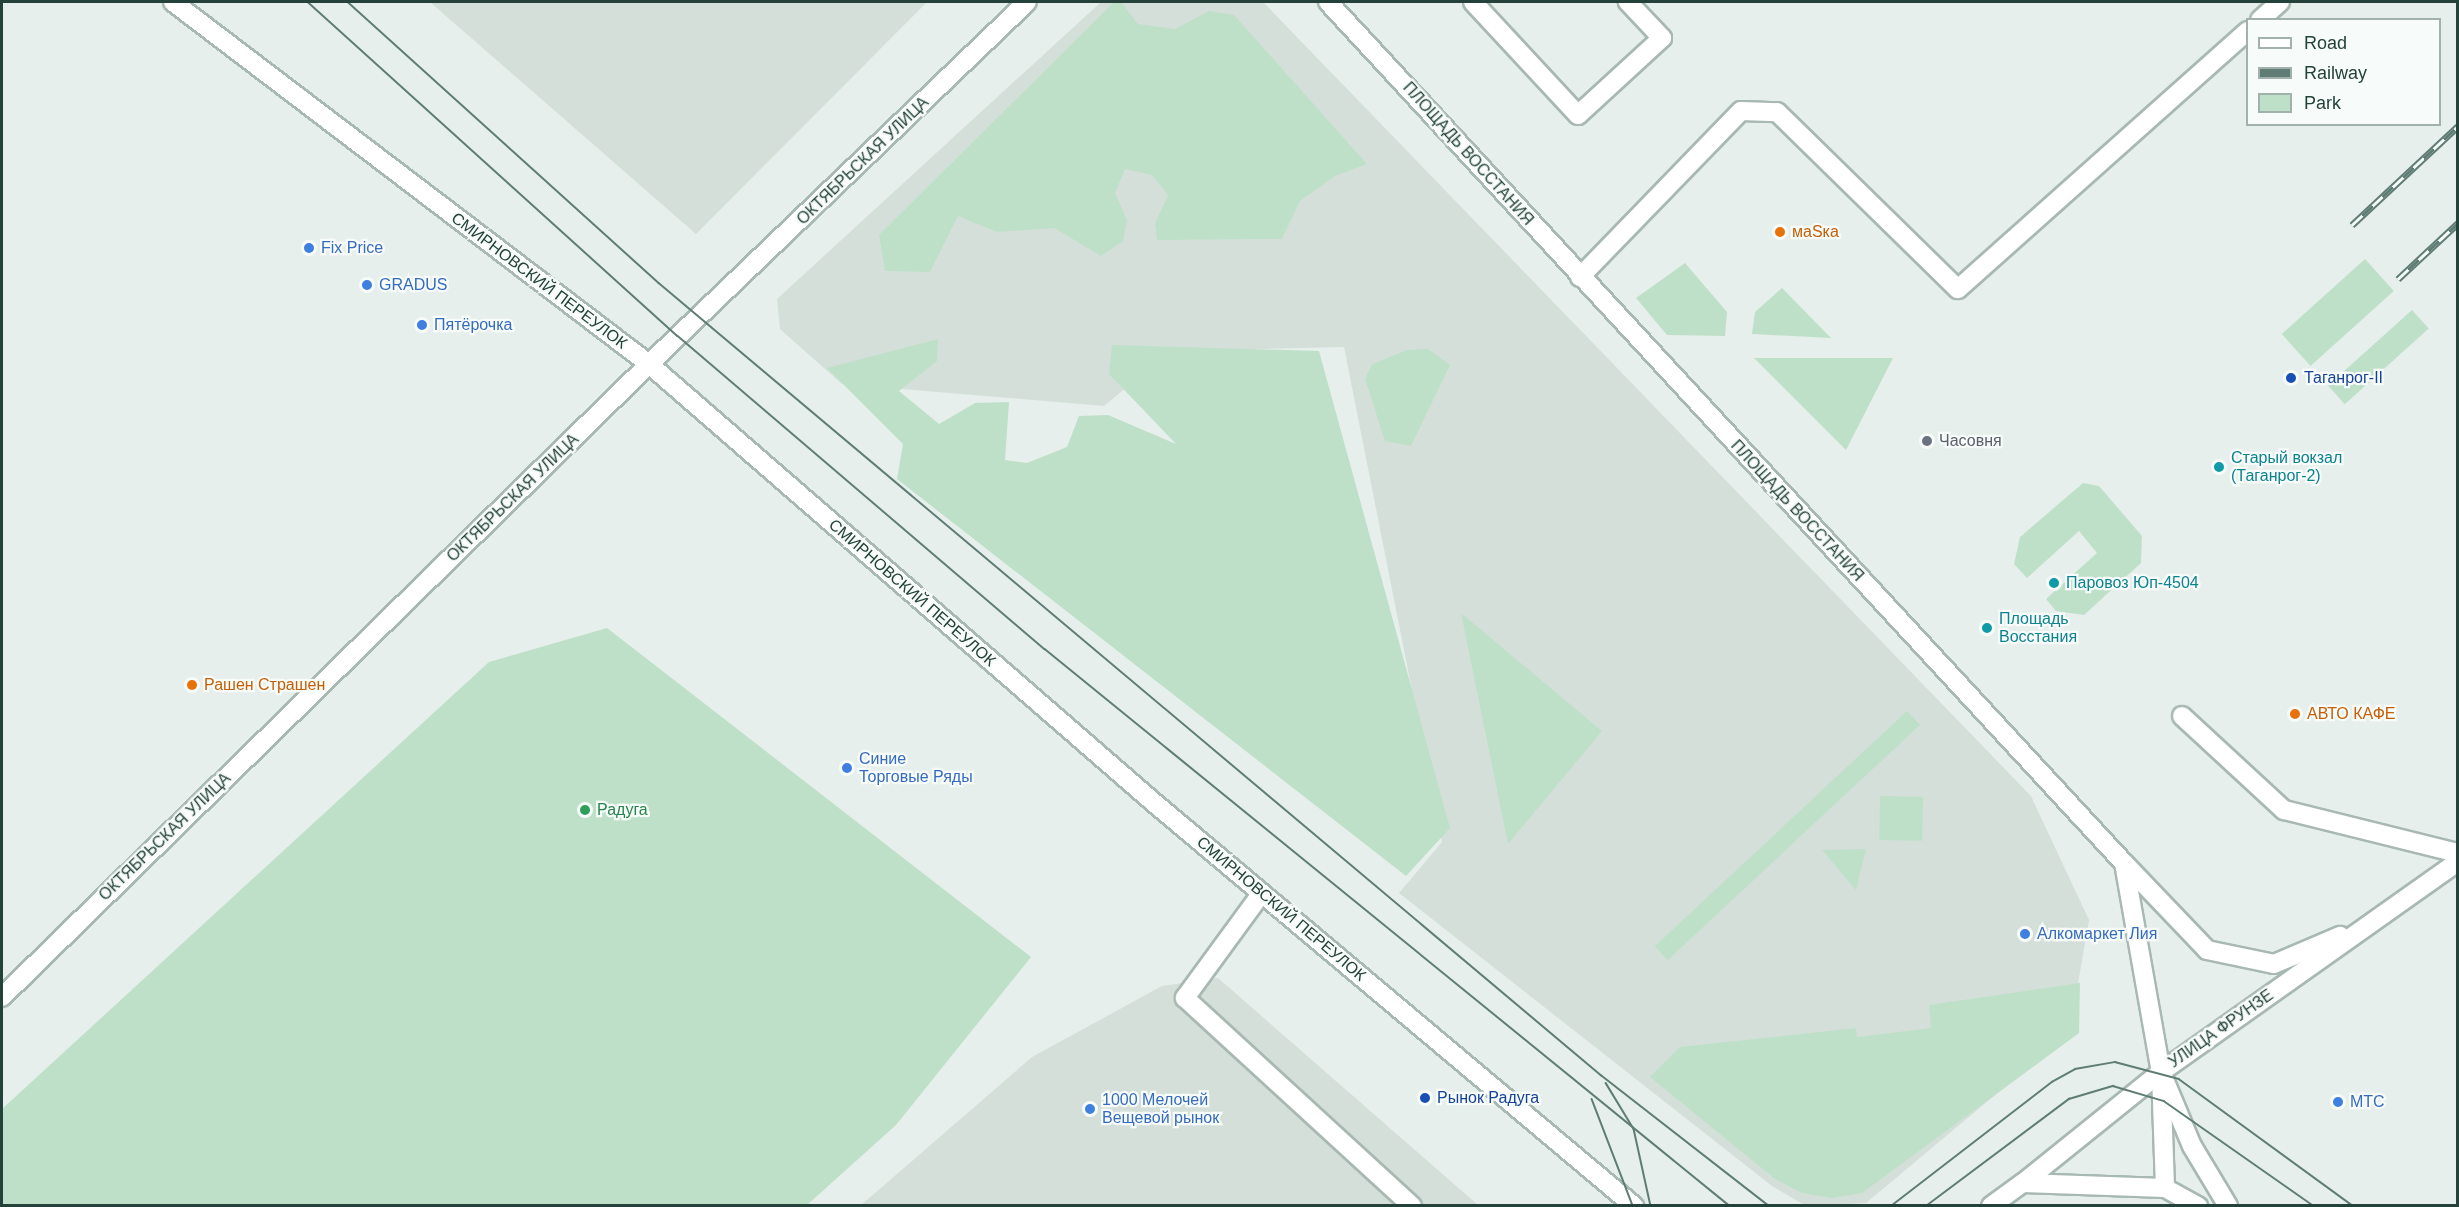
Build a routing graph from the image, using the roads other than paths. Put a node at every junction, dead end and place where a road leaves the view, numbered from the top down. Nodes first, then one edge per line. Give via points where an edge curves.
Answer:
1 (173, 2) edge
2 (1027, 2) edge
3 (1328, 2) edge
4 (1473, 2) edge
5 (1628, 2) edge
6 (2280, 2) edge
7 (2262, 18) edge
8 (2246, 32) edge
9 (1580, 277) junction
10 (649, 364) junction
11 (2182, 716) dead end
12 (2457, 853) edge
13 (2457, 862) edge
14 (2124, 863) junction
15 (1261, 894) junction
16 (2372, 923) junction
17 (2, 997) edge
18 (2161, 1072) junction
19 (2023, 1183) junction
20 (2165, 1188) junction
21 (1412, 1206) edge
22 (1634, 1206) edge
23 (1991, 1206) edge
24 (2198, 1206) edge
25 (2228, 1206) edge

1 - 10 main road, СМИРНОВСКИЙ ПЕРЕУЛОК
2 - 10 main road, ОКТЯБРЬСКАЯ УЛИЦА
3 - 9 main road, ПЛОЩАДЬ ВОССТАНИЯ
4 - 5 main road via 1578,115 1662,38
6 - 7 main road
8 - 9 main road via 1958,289 1778,112 1741,111
9 - 14 main road, ПЛОЩАДЬ ВОССТАНИЯ
10 - 15 main road, СМИРНОВСКИЙ ПЕРЕУЛОК
10 - 17 main road, ОКТЯБРЬСКАЯ УЛИЦА
11 - 12 main road via 2284,810
13 - 16 main road, УЛИЦА ФРУНЗЕ
14 - 16 main road, ПЛОЩАДЬ ВОССТАНИЯ via 2207,950 2274,964
14 - 18 main road
15 - 21 main road via 1185,998
15 - 22 main road, СМИРНОВСКИЙ ПЕРЕУЛОК
16 - 18 main road, УЛИЦА ФРУНЗЕ
18 - 19 main road, УЛИЦА ФРУНЗЕ
18 - 20 main road
18 - 25 main road via 2192,1146
19 - 20 main road
19 - 23 main road, УЛИЦА ФРУНЗЕ
20 - 24 main road

